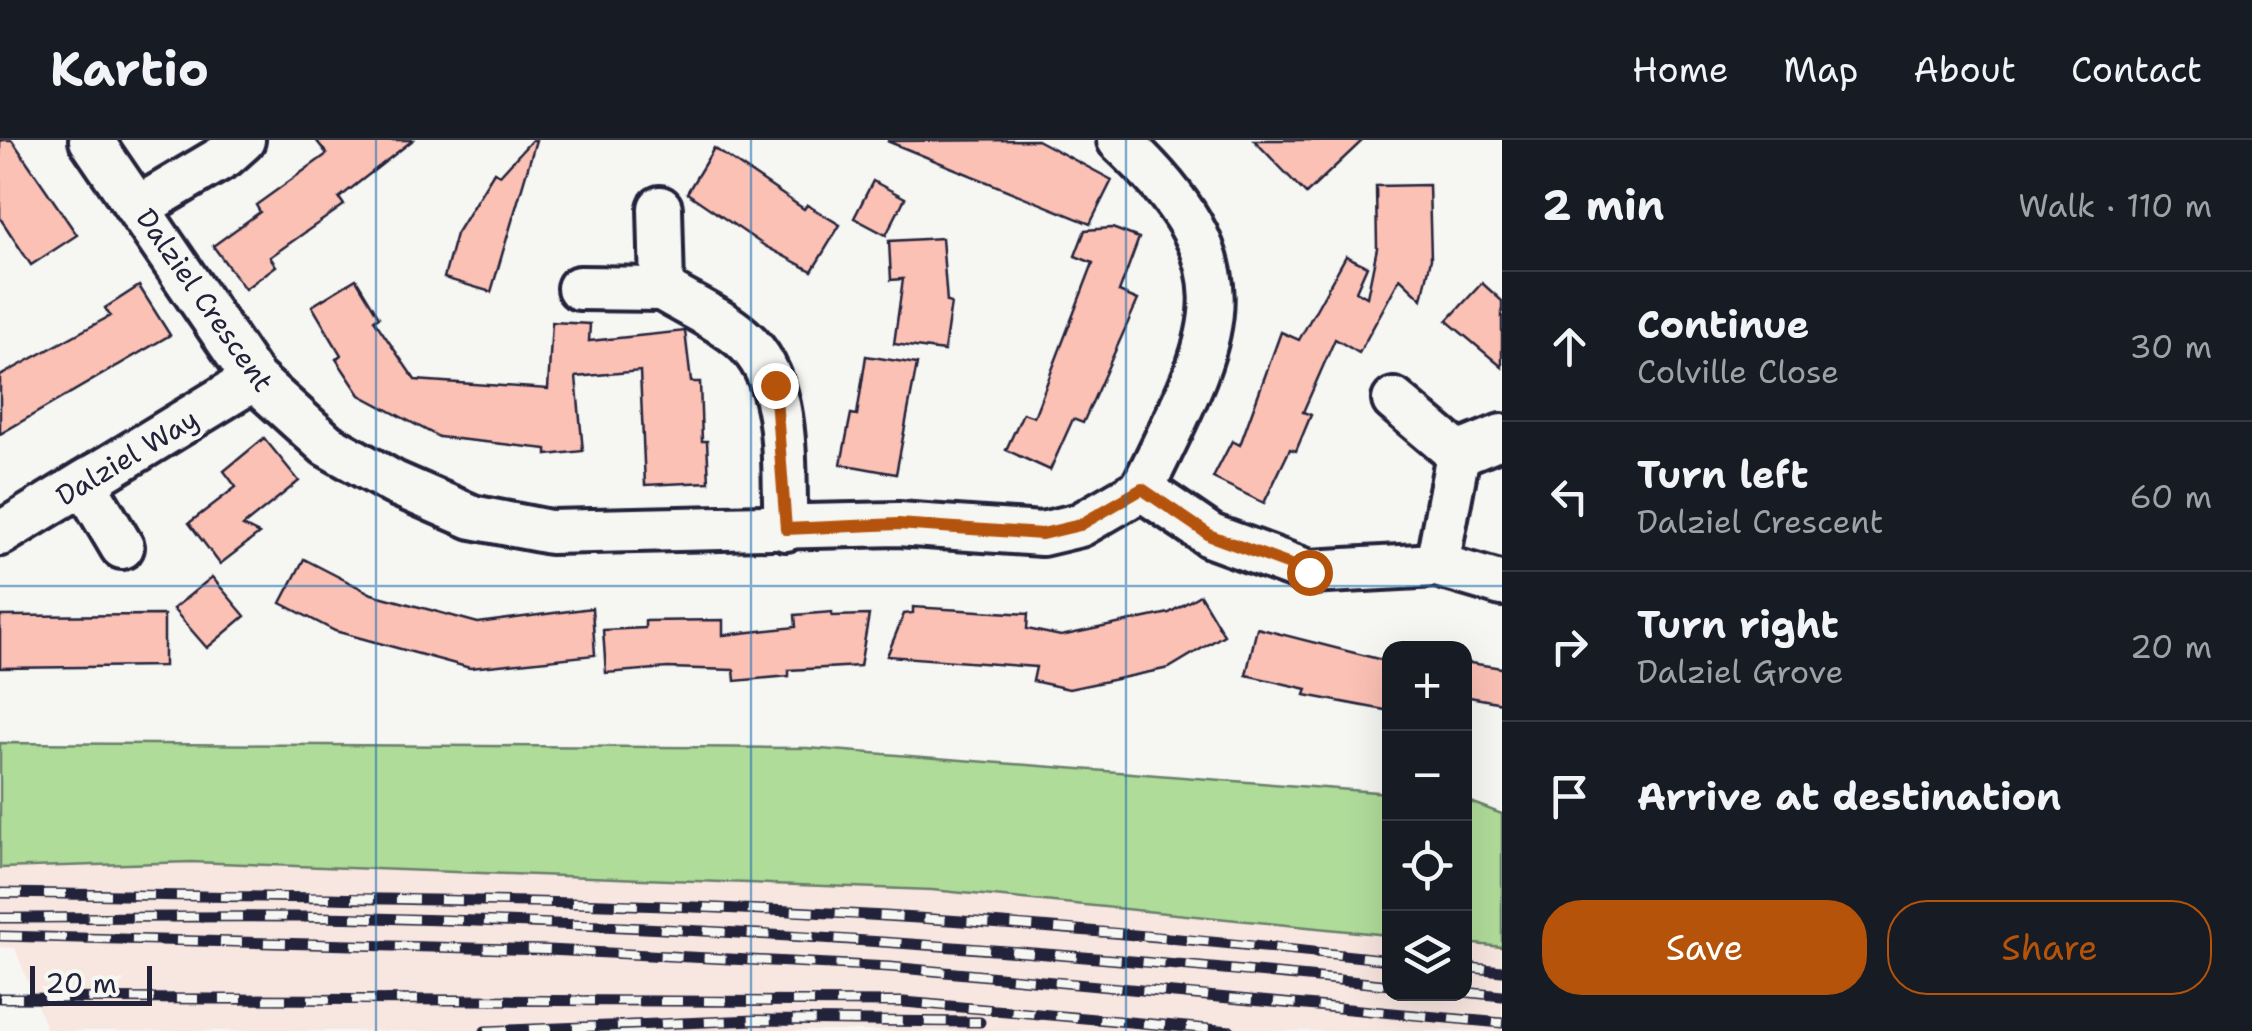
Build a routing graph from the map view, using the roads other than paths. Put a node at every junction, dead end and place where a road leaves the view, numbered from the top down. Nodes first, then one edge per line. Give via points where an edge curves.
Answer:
1 (92, 140) edge
2 (243, 140) edge
3 (1119, 140) edge
4 (139, 208) junction
5 (660, 208) dead end
6 (579, 288) dead end
7 (662, 290) junction
8 (254, 379) junction
9 (1394, 400) dead end
10 (1502, 436) edge
11 (1458, 454) junction
12 (84, 483) junction
13 (1142, 489) junction
14 (786, 529) junction
15 (0, 534) edge
16 (122, 548) dead end
17 (1437, 564) junction
18 (1502, 584) edge

1 - 4 street, Dalziel Crescent
2 - 4 street
3 - 13 street via 1172,196 1214,278 1213,324 1186,400
4 - 8 street, Dalziel Crescent
5 - 7 street
6 - 7 street
7 - 14 street via 740,336 763,360 775,385
8 - 12 street, Dalziel Way
8 - 14 street, Dalziel Crescent via 327,445 472,517 550,532
9 - 11 street
10 - 11 street
11 - 17 street
12 - 15 street, Dalziel Way
12 - 16 street
13 - 14 street, Dalziel Crescent via 1080,525 1042,534 898,524
13 - 17 street via 1211,536 1309,572
17 - 18 street

